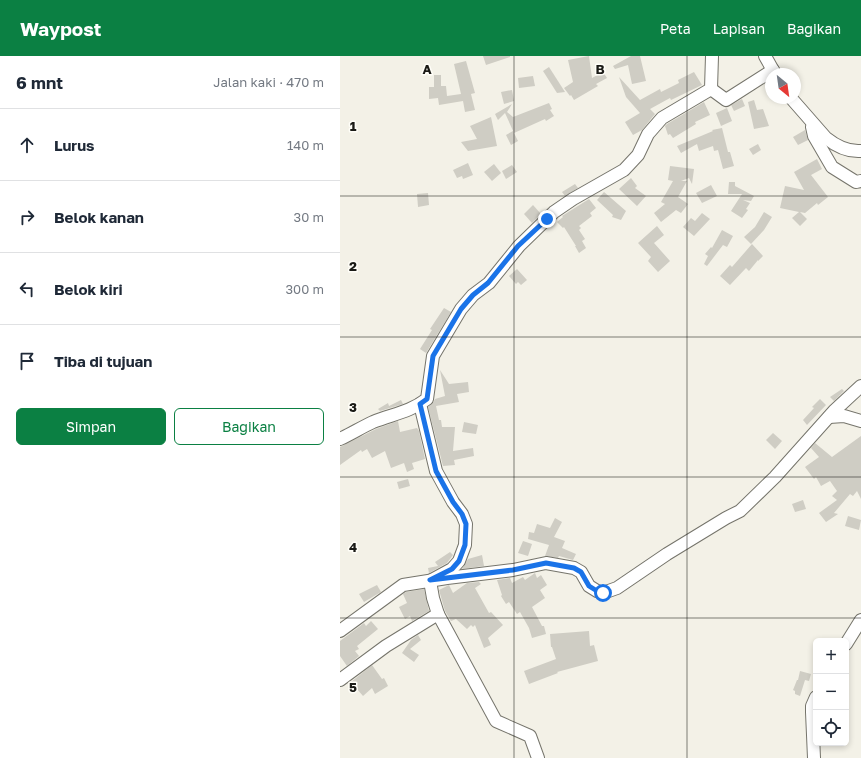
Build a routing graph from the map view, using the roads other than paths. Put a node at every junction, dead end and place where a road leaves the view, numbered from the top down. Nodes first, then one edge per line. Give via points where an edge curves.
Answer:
1 (712, 56) edge
2 (765, 56) edge
3 (772, 68) edge
4 (765, 77) edge
5 (711, 89) junction
6 (796, 104) edge
7 (812, 123) junction
8 (861, 151) edge
9 (861, 181) edge
10 (861, 386) edge
11 (420, 404) junction
12 (829, 417) junction
13 (861, 421) edge
14 (340, 439) edge
15 (430, 580) junction
16 (438, 614) junction
17 (861, 620) edge
18 (340, 630) edge
19 (849, 639) edge
20 (340, 680) edge
21 (813, 704) edge
22 (538, 758) edge
23 (814, 758) edge

1 - 5 street
2 - 3 street
4 - 5 street via 726,100
5 - 11 street via 662,118 648,134 638,155 624,170 554,212 518,246 488,283 461,309 433,356 427,399
6 - 7 street
7 - 8 street via 833,144 852,151
7 - 9 street via 814,136 832,167 856,182
10 - 12 street
11 - 14 street
11 - 15 street via 436,471 466,524 465,545 459,561 452,569
12 - 13 street via 844,416
12 - 15 street via 775,477 740,511 667,554 617,588 603,593 597,591 589,586 581,572 574,568 546,563 513,570
15 - 16 street
15 - 18 street via 404,585
16 - 20 street via 386,646
16 - 22 street via 496,721 530,736
17 - 19 street
21 - 23 street

